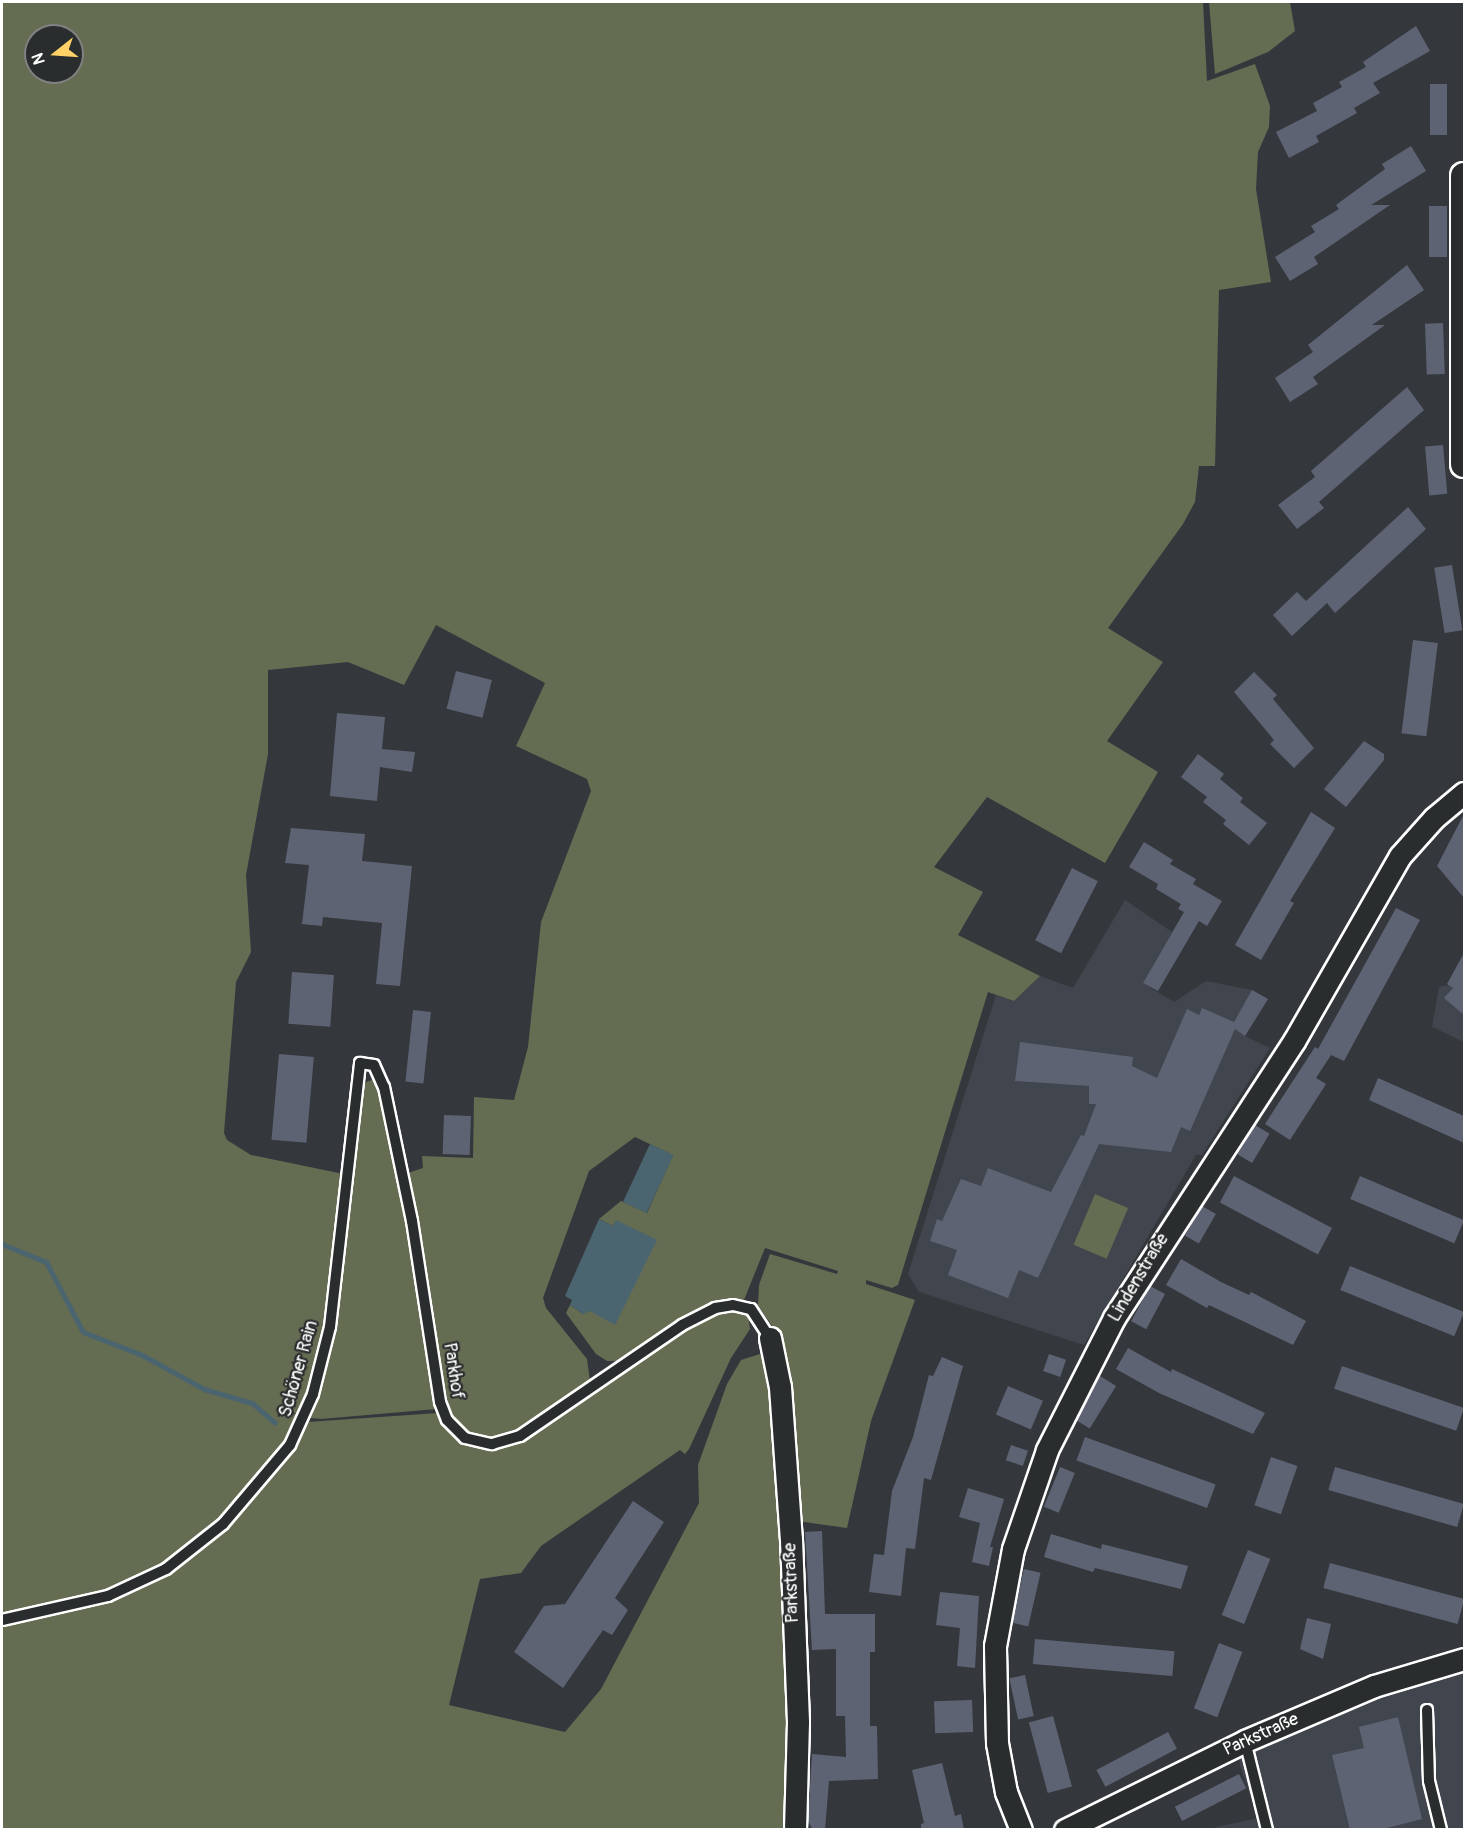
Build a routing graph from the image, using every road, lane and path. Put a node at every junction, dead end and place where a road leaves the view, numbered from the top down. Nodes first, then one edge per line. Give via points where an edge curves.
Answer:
1 (1464, 176) edge
2 (1464, 464) edge
3 (1464, 793) edge
4 (363, 1062) joint
5 (770, 1338) joint
6 (2, 1620) edge
7 (1464, 1659) edge
8 (1427, 1710) dead end
9 (1245, 1741) junction
10 (795, 1830) edge
11 (1021, 1830) edge
12 (1065, 1830) edge
13 (1267, 1830) edge
14 (1441, 1830) edge

1 - 2 street
3 - 11 street, Lindenstraße via 1434,818 1400,856 1294,1041 1114,1318 1047,1450 1013,1549 995,1646 997,1743 1006,1792
4 - 5 lane, Parkhof via 374,1065 381,1075 397,1139 440,1402 447,1420 465,1438 492,1444 520,1436 667,1335 715,1308 733,1305 751,1309
4 - 6 lane, Schöner Rain via 357,1071 348,1192 330,1327 313,1394 290,1445 224,1524 166,1569 108,1596
5 - 10 street, Parkstraße via 780,1387 791,1539 798,1722
7 - 9 street, Parkstraße via 1374,1686
8 - 14 lane via 1429,1781
9 - 12 street, Parkstraße
9 - 13 lane

